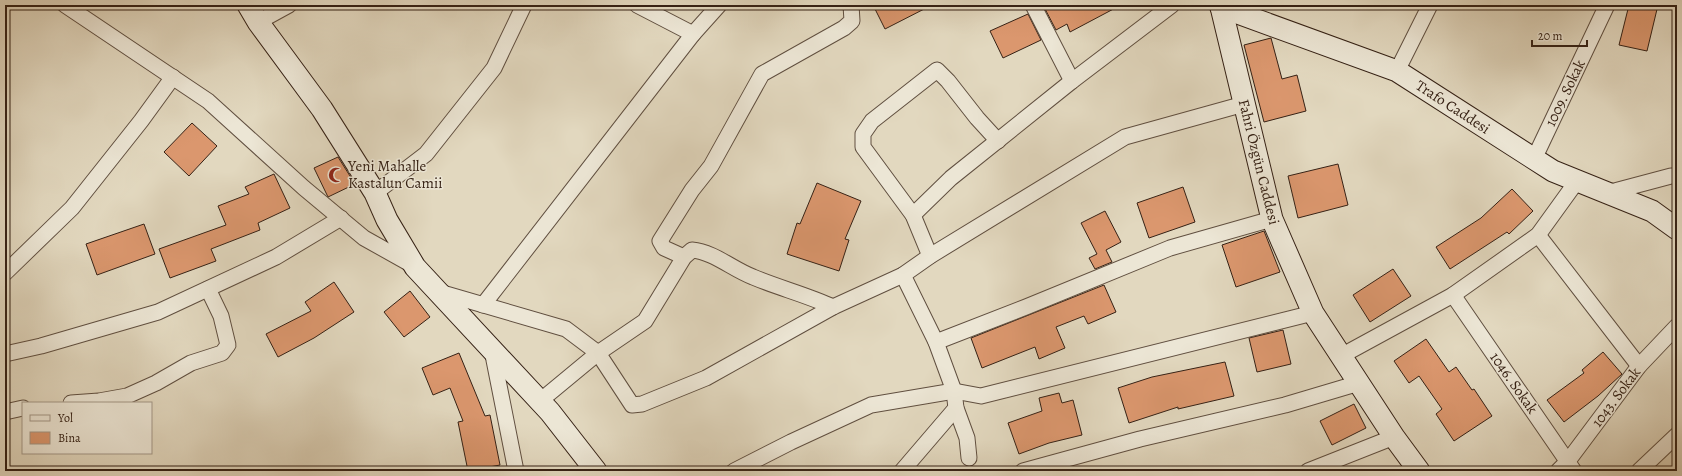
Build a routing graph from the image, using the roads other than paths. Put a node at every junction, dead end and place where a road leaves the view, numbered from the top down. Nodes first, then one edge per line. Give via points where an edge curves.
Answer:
1 (64, 5) edge
2 (289, 5) edge
3 (524, 5) edge
4 (637, 5) edge
5 (718, 5) edge
6 (851, 5) edge
7 (1033, 5) edge
8 (1172, 5) edge
9 (1430, 5) edge
10 (1607, 5) edge
11 (1220, 6) edge
12 (253, 13) edge
13 (693, 34) junction
14 (1397, 71) junction
15 (172, 77) junction
16 (1072, 82) junction
17 (1244, 104) junction
18 (998, 141) junction
19 (1534, 159) junction
20 (1677, 176) edge
21 (1577, 181) junction
22 (375, 193) junction
23 (1607, 193) junction
24 (913, 215) junction
25 (341, 218) junction
26 (1272, 219) junction
27 (1677, 229) edge
28 (1538, 235) junction
29 (930, 256) junction
30 (684, 257) junction
31 (415, 267) junction
32 (5, 273) edge
33 (903, 275) junction
34 (208, 289) junction
35 (438, 292) junction
36 (1453, 295) junction
37 (483, 305) junction
38 (833, 307) junction
39 (1313, 313) junction
40 (1677, 326) edge
41 (936, 342) junction
42 (492, 349) junction
43 (598, 353) junction
44 (5, 354) edge
45 (1341, 356) junction
46 (1639, 366) junction
47 (1359, 383) junction
48 (954, 391) junction
49 (540, 401) junction
50 (85, 402) edge
51 (22, 408) edge
52 (956, 408) junction
53 (5, 412) edge
54 (1677, 435) edge
55 (1394, 437) junction
56 (969, 458) dead end
57 (1567, 468) edge
58 (516, 471) edge
59 (596, 471) edge
60 (734, 471) edge
61 (902, 471) edge
62 (1023, 471) edge
63 (1308, 471) edge
64 (1419, 471) edge
65 (1638, 471) edge

1 - 15 street
2 - 12 street
3 - 22 street via 494,68 426,154
4 - 13 street
5 - 13 street
6 - 30 street via 852,21 844,28 762,74 711,166 692,190 660,241 664,248
7 - 16 street
8 - 16 street
9 - 14 street
10 - 19 street, 1009. Sokak
11 - 14 street, Trafo Caddesi
11 - 17 street, Fahri Özgün Caddesi
12 - 22 street via 322,109
13 - 37 street
14 - 19 street, Trafo Caddesi
15 - 25 street via 208,101
15 - 32 street via 141,121 72,208
16 - 18 street
17 - 26 street, Fahri Özgün Caddesi
17 - 29 street via 1125,137
18 - 24 street via 951,178
18 - 24 street via 937,70 872,121 864,134 863,147
19 - 21 street, Trafo Caddesi via 1553,171
20 - 23 street
21 - 23 street, Trafo Caddesi
21 - 28 street
22 - 31 street via 387,220
23 - 27 street, Trafo Caddesi via 1652,212
24 - 29 street
25 - 31 street via 364,238
25 - 34 street via 276,257
26 - 39 street, Fahri Özgün Caddesi
26 - 41 street via 1170,248
28 - 36 street
28 - 46 street
29 - 33 street
30 - 38 street via 692,250 702,251 751,277
30 - 43 street via 645,321
31 - 35 street
33 - 38 street
33 - 41 street
34 - 44 street via 158,312
34 - 50 street via 221,316 228,345 222,353 191,362 156,383 127,396
35 - 37 street
35 - 42 street
36 - 45 street
36 - 57 street, 1046. Sokak
37 - 43 street via 566,329
38 - 43 street via 706,378 642,404 632,405
39 - 45 street, Fahri Özgün Caddesi
39 - 48 street via 981,396
40 - 46 street, 1043. Sokak
41 - 48 street
42 - 49 street
42 - 58 street
43 - 49 street
45 - 47 street, Fahri Özgün Caddesi
46 - 57 street, 1043. Sokak
47 - 55 street, Fahri Özgün Caddesi
47 - 62 street
48 - 52 street
48 - 60 street via 871,405
49 - 59 street
51 - 53 street
52 - 56 street via 967,438
52 - 61 street
54 - 65 street
55 - 63 street
55 - 64 street, Fahri Özgün Caddesi

